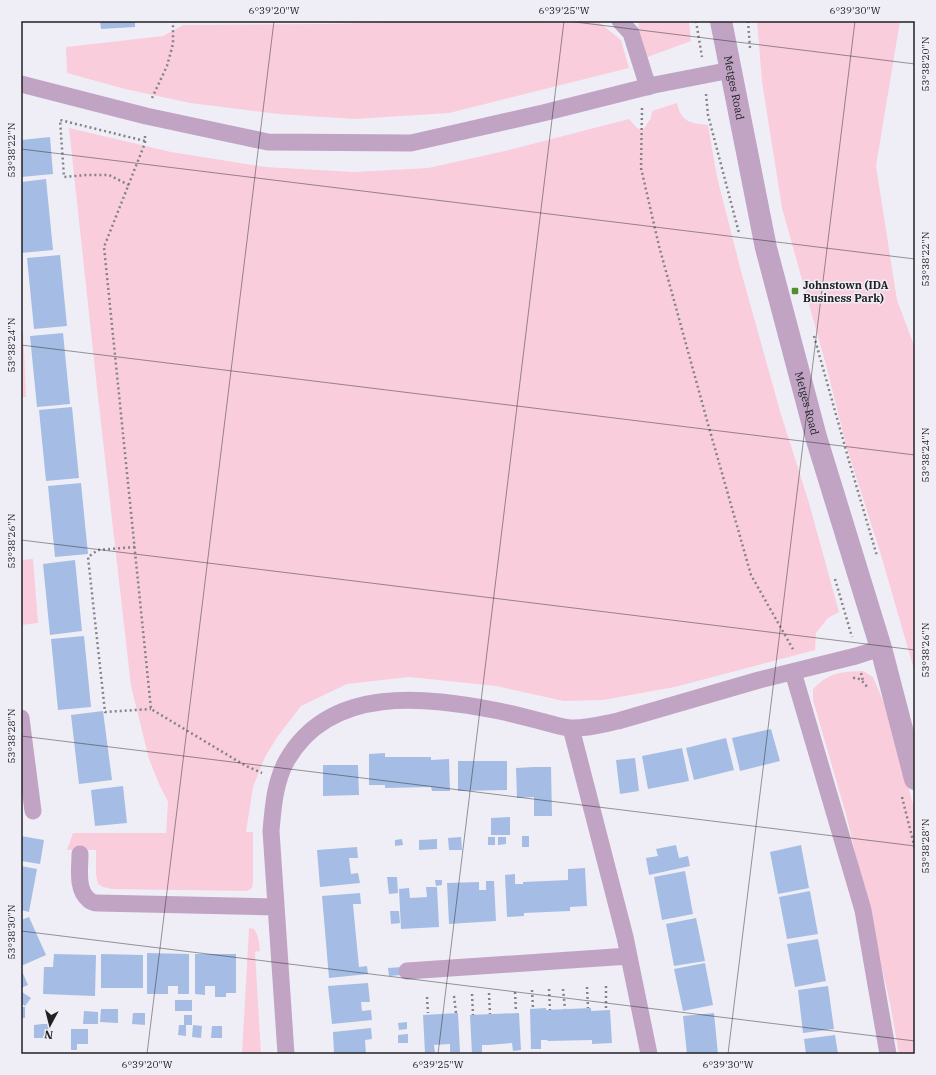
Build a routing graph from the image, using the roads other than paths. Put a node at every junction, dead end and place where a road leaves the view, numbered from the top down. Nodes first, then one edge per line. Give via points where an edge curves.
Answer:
1 (721, 21) edge
2 (628, 25) edge
3 (731, 70) junction
4 (21, 84) edge
5 (648, 87) junction
6 (882, 648) junction
7 (798, 670) junction
8 (21, 718) edge
9 (571, 728) junction
10 (915, 779) edge
11 (33, 811) dead end
12 (80, 854) dead end
13 (275, 907) junction
14 (629, 956) junction
15 (406, 971) dead end
16 (286, 1054) edge
17 (649, 1054) edge
18 (888, 1054) edge

1 - 3 street, Metges Road
2 - 5 street
3 - 5 street
3 - 6 street, Metges Road via 766,248 816,437
4 - 5 street via 146,116 268,142 411,143
6 - 7 street
6 - 10 street, Metges Road
7 - 9 street via 618,721
7 - 18 street via 863,910
8 - 11 street
9 - 13 street via 499,711 407,699 355,707 336,714 314,727 286,761 273,806 271,831
9 - 14 street via 626,936
12 - 13 street via 80,886 90,901
13 - 16 street
14 - 15 street
14 - 17 street

